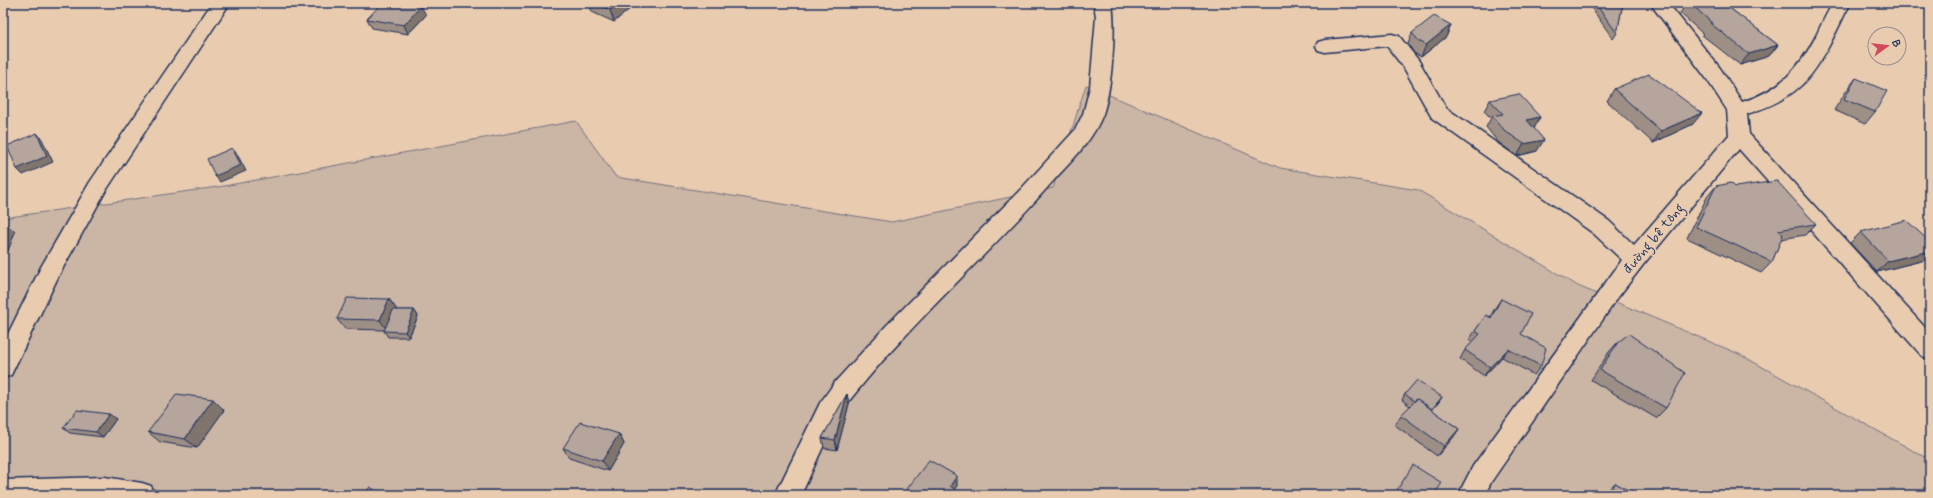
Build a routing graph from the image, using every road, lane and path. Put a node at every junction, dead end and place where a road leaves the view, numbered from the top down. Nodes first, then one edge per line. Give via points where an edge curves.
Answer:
1 (221, 3) edge
2 (1103, 3) edge
3 (1660, 3) edge
4 (1842, 3) edge
5 (1325, 46) dead end
6 (1737, 110) junction
7 (1739, 136) junction
8 (1635, 259) junction
9 (1930, 350) edge
10 (3, 368) edge
11 (1477, 485) edge
12 (3, 492) edge
13 (142, 495) edge
14 (788, 495) edge

1 - 10 street via 97,187 49,273
2 - 14 street via 1105,17 1100,88 1093,114 1083,134 844,389 829,411
3 - 6 street via 1713,73
4 - 6 street via 1803,75 1776,96
5 - 8 street via 1392,40 1412,65 1439,113 1601,226
6 - 7 street
7 - 8 street, đường bê tông
7 - 9 street
8 - 11 street, đường bê tông
12 - 13 street via 105,489

